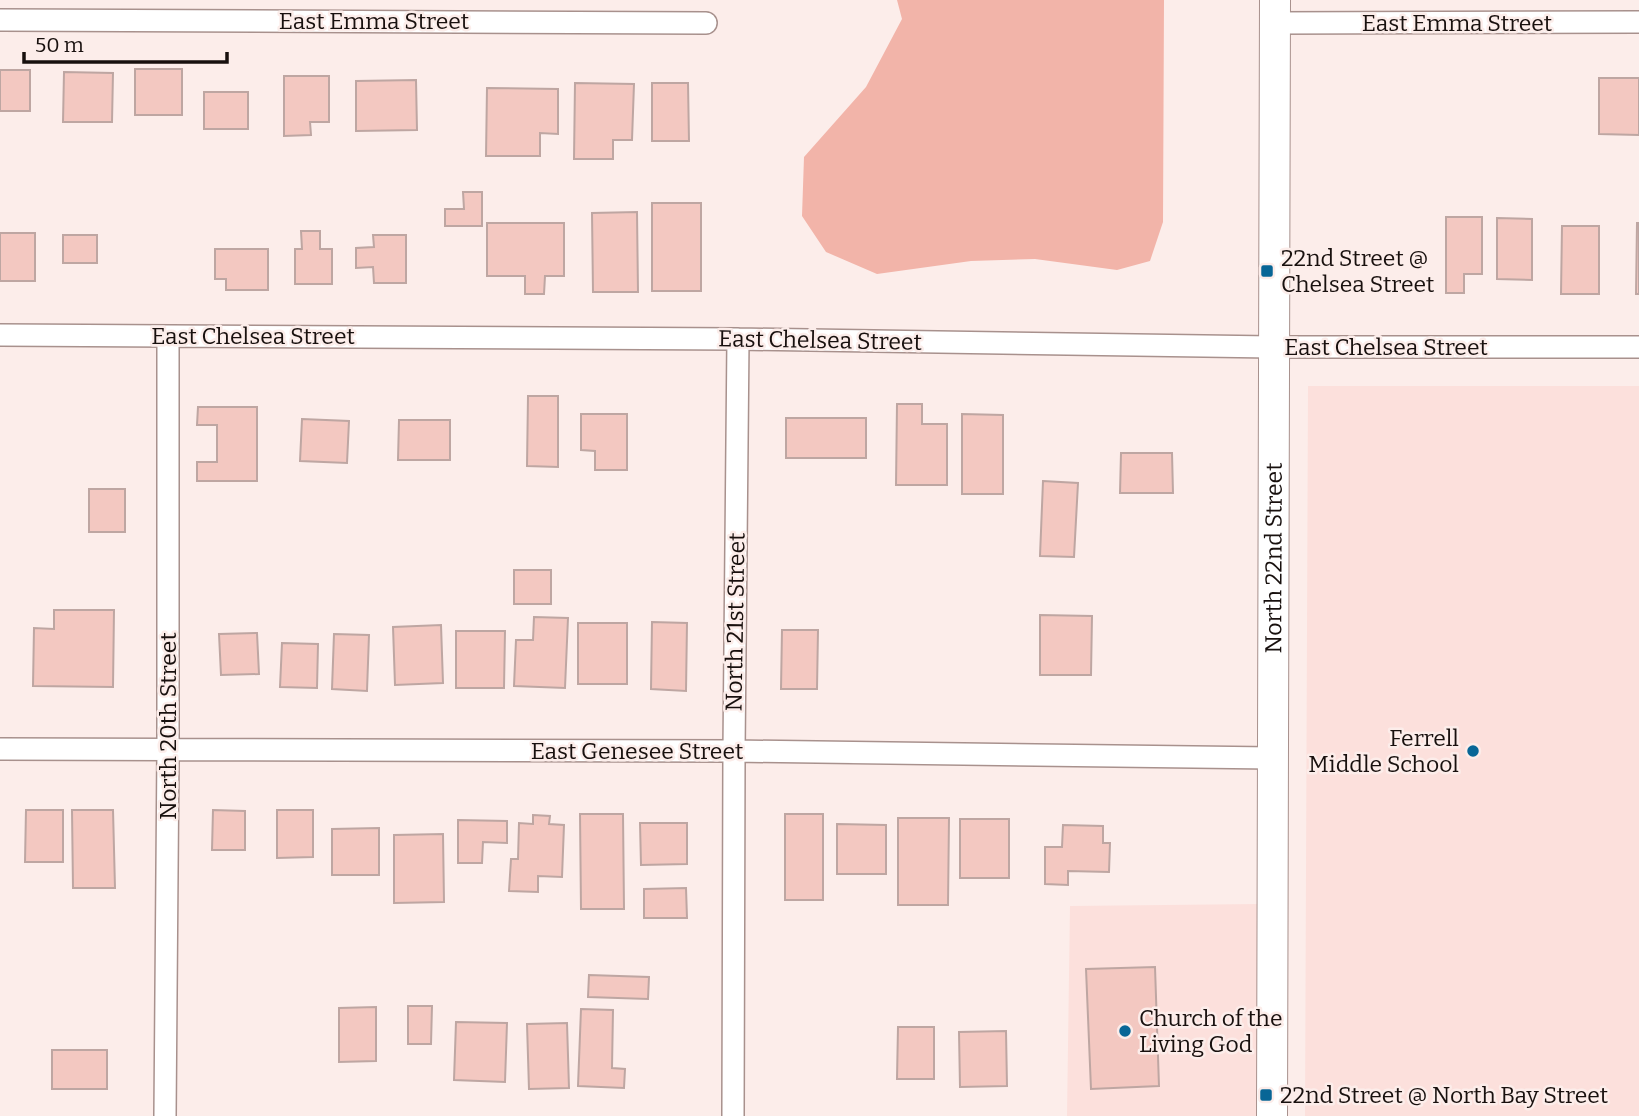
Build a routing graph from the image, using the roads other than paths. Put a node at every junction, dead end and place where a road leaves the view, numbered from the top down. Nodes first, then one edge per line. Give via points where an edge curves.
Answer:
1 (466, 10) edge
2 (1275, 12) edge
3 (0, 20) edge
4 (1639, 22) edge
5 (706, 23) dead end
6 (0, 335) edge
7 (168, 335) junction
8 (738, 339) junction
9 (1275, 347) junction
10 (1639, 347) edge
11 (0, 748) edge
12 (168, 749) junction
13 (734, 751) junction
14 (1273, 758) junction
15 (165, 1116) edge
16 (733, 1116) edge
17 (1272, 1116) edge

1 - 3 street, East Emma Street
1 - 5 street, East Emma Street
2 - 4 street, East Emma Street
2 - 9 main road, North 22nd Street
6 - 7 street, East Chelsea Street
7 - 8 street, East Chelsea Street
7 - 12 street, North 20th Street
8 - 9 street, East Chelsea Street
8 - 13 street, North 21st Street
9 - 10 street, East Chelsea Street
9 - 14 main road, North 22nd Street
11 - 12 street, East Genesee Street
12 - 13 street, East Genesee Street
12 - 15 street, North 20th Street
13 - 14 street, East Genesee Street
13 - 16 street, North 21st Street
14 - 17 main road, North 22nd Street

